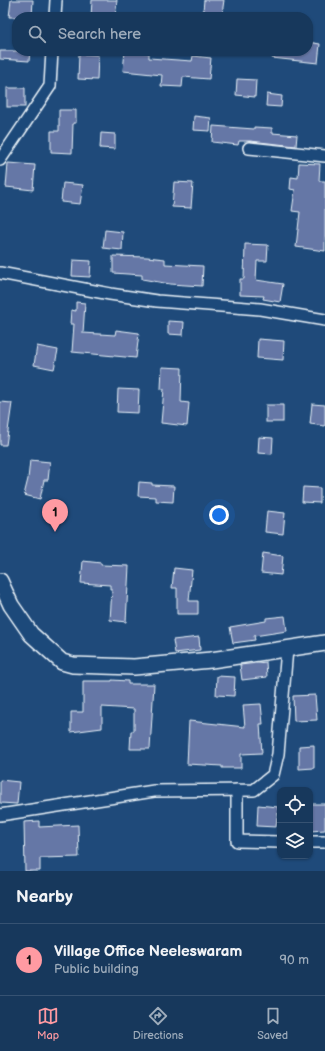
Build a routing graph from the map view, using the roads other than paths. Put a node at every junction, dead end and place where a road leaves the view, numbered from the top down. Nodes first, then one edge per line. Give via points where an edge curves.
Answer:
1 (56, 0) edge
2 (55, 12) edge
3 (52, 56) edge
4 (249, 148) dead end
5 (325, 156) edge
6 (0, 160) edge
7 (0, 273) edge
8 (325, 320) edge
9 (0, 581) edge
10 (325, 643) edge
11 (287, 649) junction
12 (237, 790) junction
13 (0, 815) edge
14 (277, 842) edge
15 (313, 842) edge
16 (325, 842) edge

1 - 2 street
3 - 6 street via 50,86
4 - 5 street
7 - 8 street via 157,301 260,309
9 - 11 main road via 11,605 31,634 62,662 73,665 134,667 211,660
10 - 11 main road
11 - 12 street via 278,754 273,775 254,790
12 - 13 street via 154,792
12 - 14 street via 237,841
15 - 16 street

